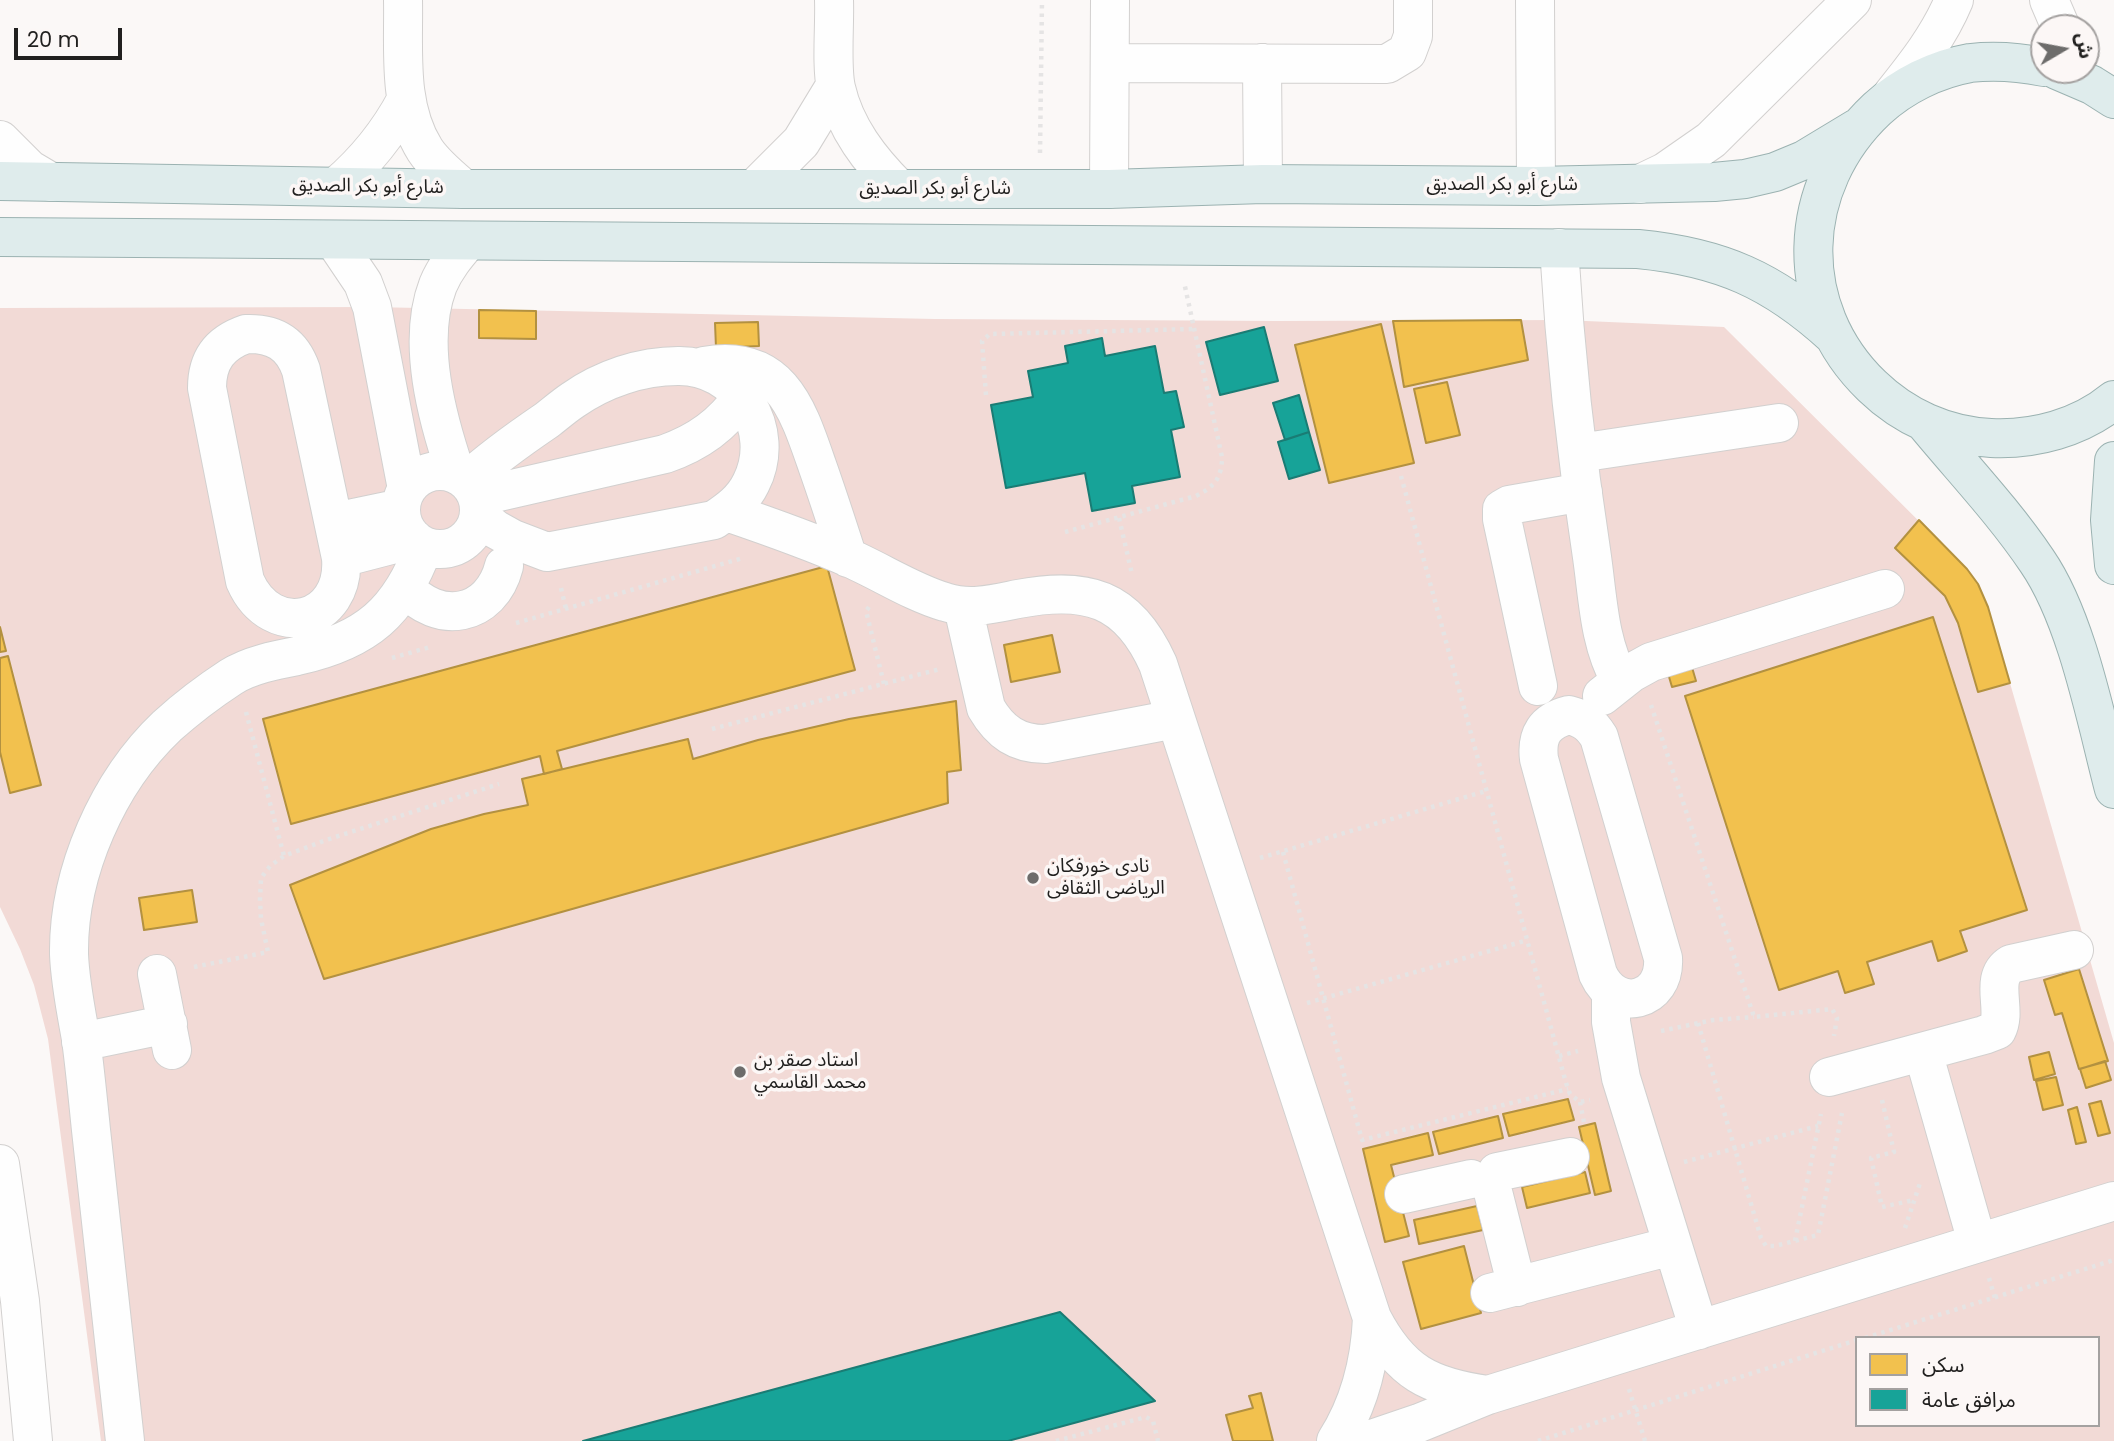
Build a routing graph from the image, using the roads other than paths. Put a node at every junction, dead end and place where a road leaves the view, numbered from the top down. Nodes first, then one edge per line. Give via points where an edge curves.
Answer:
1 (403, 0) edge
2 (834, 0) edge
3 (1110, 0) edge
4 (1413, 0) edge
5 (1535, 0) edge
6 (1852, 0) edge
7 (1954, 0) edge
8 (1110, 63) junction
9 (1262, 63) junction
10 (2030, 64) edge
11 (835, 86) junction
12 (1892, 95) junction
13 (406, 100) junction
14 (1857, 128) junction
15 (0, 140) edge
16 (0, 181) edge
17 (51, 182) junction
18 (1263, 184) junction
19 (1640, 184) junction
20 (338, 186) junction
21 (1536, 186) junction
22 (464, 189) junction
23 (754, 189) junction
24 (899, 189) junction
25 (1109, 189) junction
26 (0, 237) edge
27 (334, 240) junction
28 (468, 241) junction
29 (1548, 248) junction
30 (1834, 336) junction
31 (697, 367) junction
32 (743, 396) junction
33 (2114, 400) edge
34 (1779, 423) dead end
35 (1926, 424) junction
36 (1579, 453) junction
37 (2114, 461) edge
38 (1583, 492) junction
39 (443, 510) junction
40 (727, 512) junction
41 (337, 540) junction
42 (547, 552) junction
43 (848, 558) junction
44 (2114, 565) edge
45 (504, 566) junction
46 (405, 587) junction
47 (1885, 589) dead end
48 (963, 607) junction
49 (1630, 674) junction
50 (1538, 686) dead end
51 (1175, 719) junction
52 (1582, 719) junction
53 (2114, 789) edge
54 (2074, 950) dead end
55 (157, 974) road end
56 (1611, 993) junction
57 (81, 1042) junction
58 (1923, 1052) junction
59 (1851, 1071) road end
60 (1570, 1157) dead end
61 (0, 1164) edge
62 (1487, 1179) junction
63 (1404, 1194) dead end
64 (2114, 1201) edge
65 (1977, 1242) junction
66 (1672, 1246) junction
67 (1372, 1318) junction
68 (1699, 1330) junction
69 (1488, 1395) junction
70 (33, 1441) edge
71 (125, 1441) edge
72 (1336, 1441) edge
73 (1366, 1441) edge

1 - 13 street
2 - 11 street
3 - 8 street
4 - 9 street via 1413,36 1406,52 1387,64
5 - 21 street
6 - 19 street via 1711,140
7 - 12 street via 1922,57
8 - 9 street
8 - 25 street
9 - 18 street
10 - 12 main road via 1970,63 1929,75
11 - 23 street via 801,142
11 - 24 street via 859,142
12 - 14 main road
13 - 20 street via 377,147
13 - 22 street via 425,150
14 - 19 main road, شارع أبو بكر الصديق via 1832,146 1775,172 1714,182
14 - 30 main road via 1832,165 1817,206 1812,251 1818,294
15 - 17 street via 29,169
16 - 17 main road, شارع أبو بكر الصديق
17 - 20 main road, شارع أبو بكر الصديق
18 - 21 main road, شارع أبو بكر الصديق
18 - 25 main road, شارع أبو بكر الصديق
19 - 21 main road, شارع أبو بكر الصديق
20 - 22 main road, شارع أبو بكر الصديق
22 - 23 main road, شارع أبو بكر الصديق
23 - 24 main road, شارع أبو بكر الصديق
24 - 25 main road, شارع أبو بكر الصديق
26 - 27 main road
27 - 28 main road
27 - 39 street via 363,283
28 - 29 main road
28 - 39 street via 445,272 431,309
29 - 30 main road via 1638,249 1710,261 1776,291
29 - 36 street via 1563,320
30 - 35 main road via 1857,372 1888,402
31 - 32 street via 730,383
31 - 39 street via 649,369 596,386 488,462
31 - 43 street via 737,365 757,371 787,393 802,423
32 - 39 street via 717,426 684,447
32 - 40 street via 758,429 758,465 741,499
33 - 35 main road via 2059,430 2014,439 1969,437
34 - 36 street
35 - 53 main road via 2038,562 2061,607 2080,661
36 - 38 street
37 - 44 main road via 2110,520
38 - 49 street via 1605,648
38 - 50 street via 1502,509
39 - 41 street
39 - 42 street
39 - 45 street via 473,555
39 - 46 street
40 - 42 street via 713,520
40 - 43 street
41 - 41 street via 296,357 275,338 246,334 233,339 212,359 207,388 251,594 271,613 284,617 298,618 324,607 340,584
42 - 45 street via 522,566
43 - 48 street
45 - 46 street via 494,590 462,611 424,605
46 - 57 street via 380,618 353,638 236,674 199,699 165,728 119,786 87,853 71,924 69,954
47 - 49 street via 1671,655
48 - 51 street via 1060,593 1105,603 1125,615 1150,646
48 - 51 street via 986,708 1005,733 1031,744 1045,744
49 - 52 street
51 - 67 street
52 - 56 street via 1558,718 1547,725 1537,747 1598,974
52 - 56 street via 1599,737 1663,958 1660,980 1645,995 1622,998
54 - 58 street via 2006,967 2000,975 1997,1030
55 - 57 street via 170,1037
56 - 66 street via 1613,1041 1625,1091
57 - 71 street
58 - 59 street
58 - 65 street
60 - 62 street
61 - 70 street via 20,1301
62 - 63 street
62 - 66 street via 1503,1290
64 - 65 street
65 - 68 street
66 - 68 street
67 - 69 street via 1383,1340 1417,1373 1455,1391
67 - 72 street via 1365,1375 1357,1402
68 - 69 street
69 - 73 street

